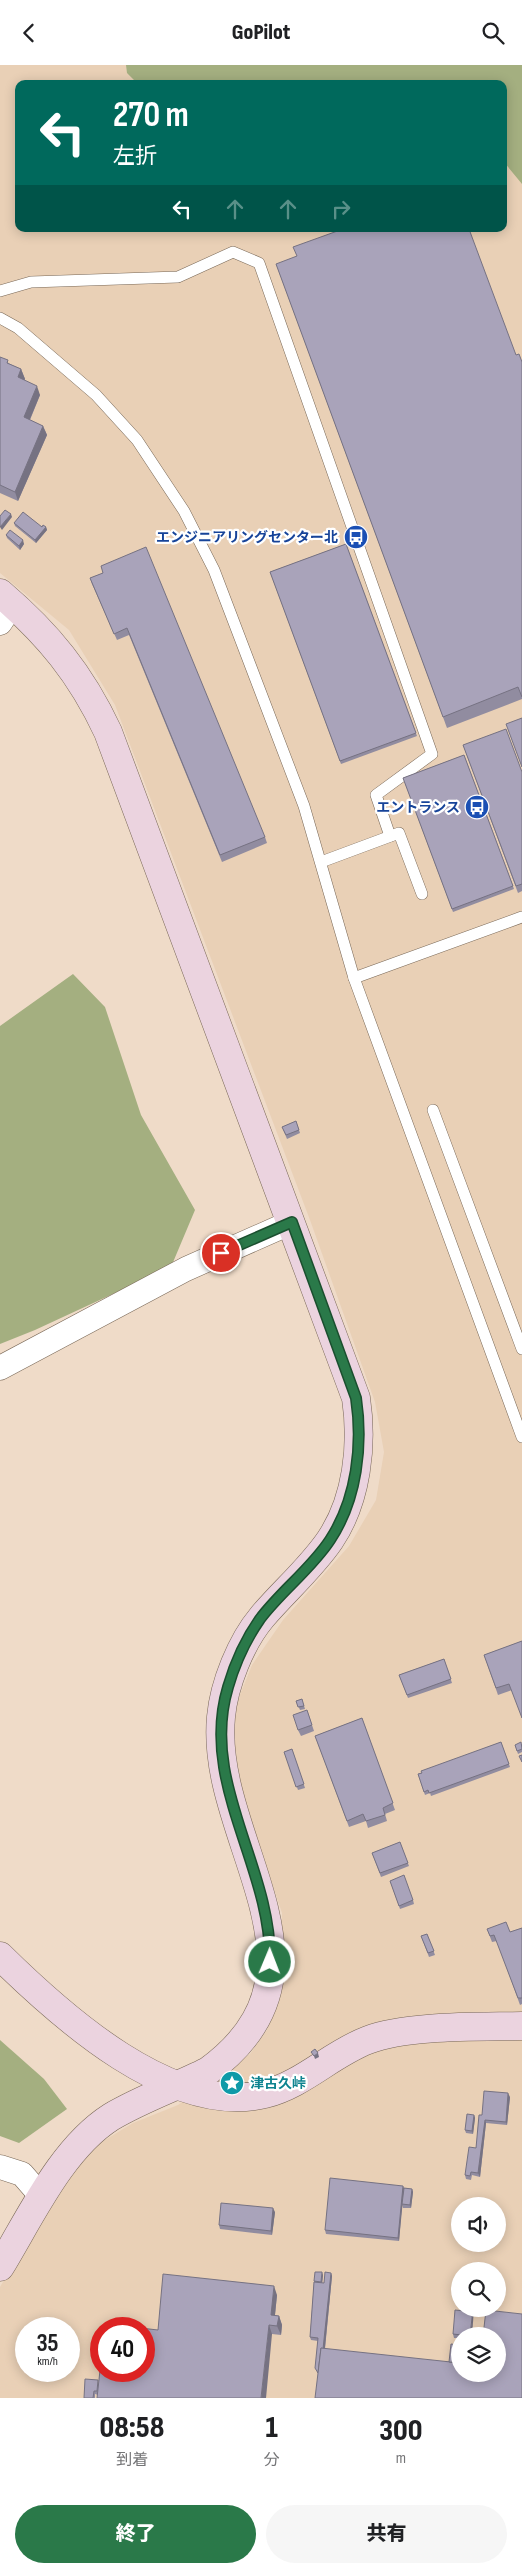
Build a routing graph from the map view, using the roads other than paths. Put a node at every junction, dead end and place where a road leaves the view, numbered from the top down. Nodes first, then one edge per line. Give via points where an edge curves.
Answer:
1 (0, 291) edge
2 (0, 318) edge
3 (4, 607) edge
4 (390, 836) junction
5 (321, 862) junction
6 (422, 894) dead end
7 (522, 917) edge
8 (354, 978) junction
9 (433, 1110) dead end
10 (292, 1222) junction
11 (522, 1349) edge
12 (0, 1368) edge
13 (522, 1437) edge
14 (0, 1956) edge
15 (522, 2027) edge
16 (177, 2086) junction
17 (0, 2167) edge
18 (42, 2197) junction
19 (0, 2267) edge

1 - 4 lane via 31,282 178,277 233,252 259,263 432,754 376,795
2 - 5 lane via 18,328 96,395 137,440 184,511 214,570 304,805
3 - 10 street via 54,644 96,706
4 - 5 lane
4 - 6 lane via 399,833
5 - 8 lane
7 - 8 lane
8 - 13 lane
9 - 11 lane
10 - 12 street via 186,1269
10 - 16 street via 356,1398 357,1465 348,1501 330,1539 261,1619 238,1659 228,1687 221,1716 222,1764 271,1934 268,1983 254,2021 227,2055 208,2071
14 - 16 street via 38,1993 101,2044
15 - 16 street via 400,2033 369,2040 291,2085 264,2094 227,2097
16 - 18 street via 110,2118 91,2133 69,2157
17 - 18 street via 22,2174
18 - 19 street

